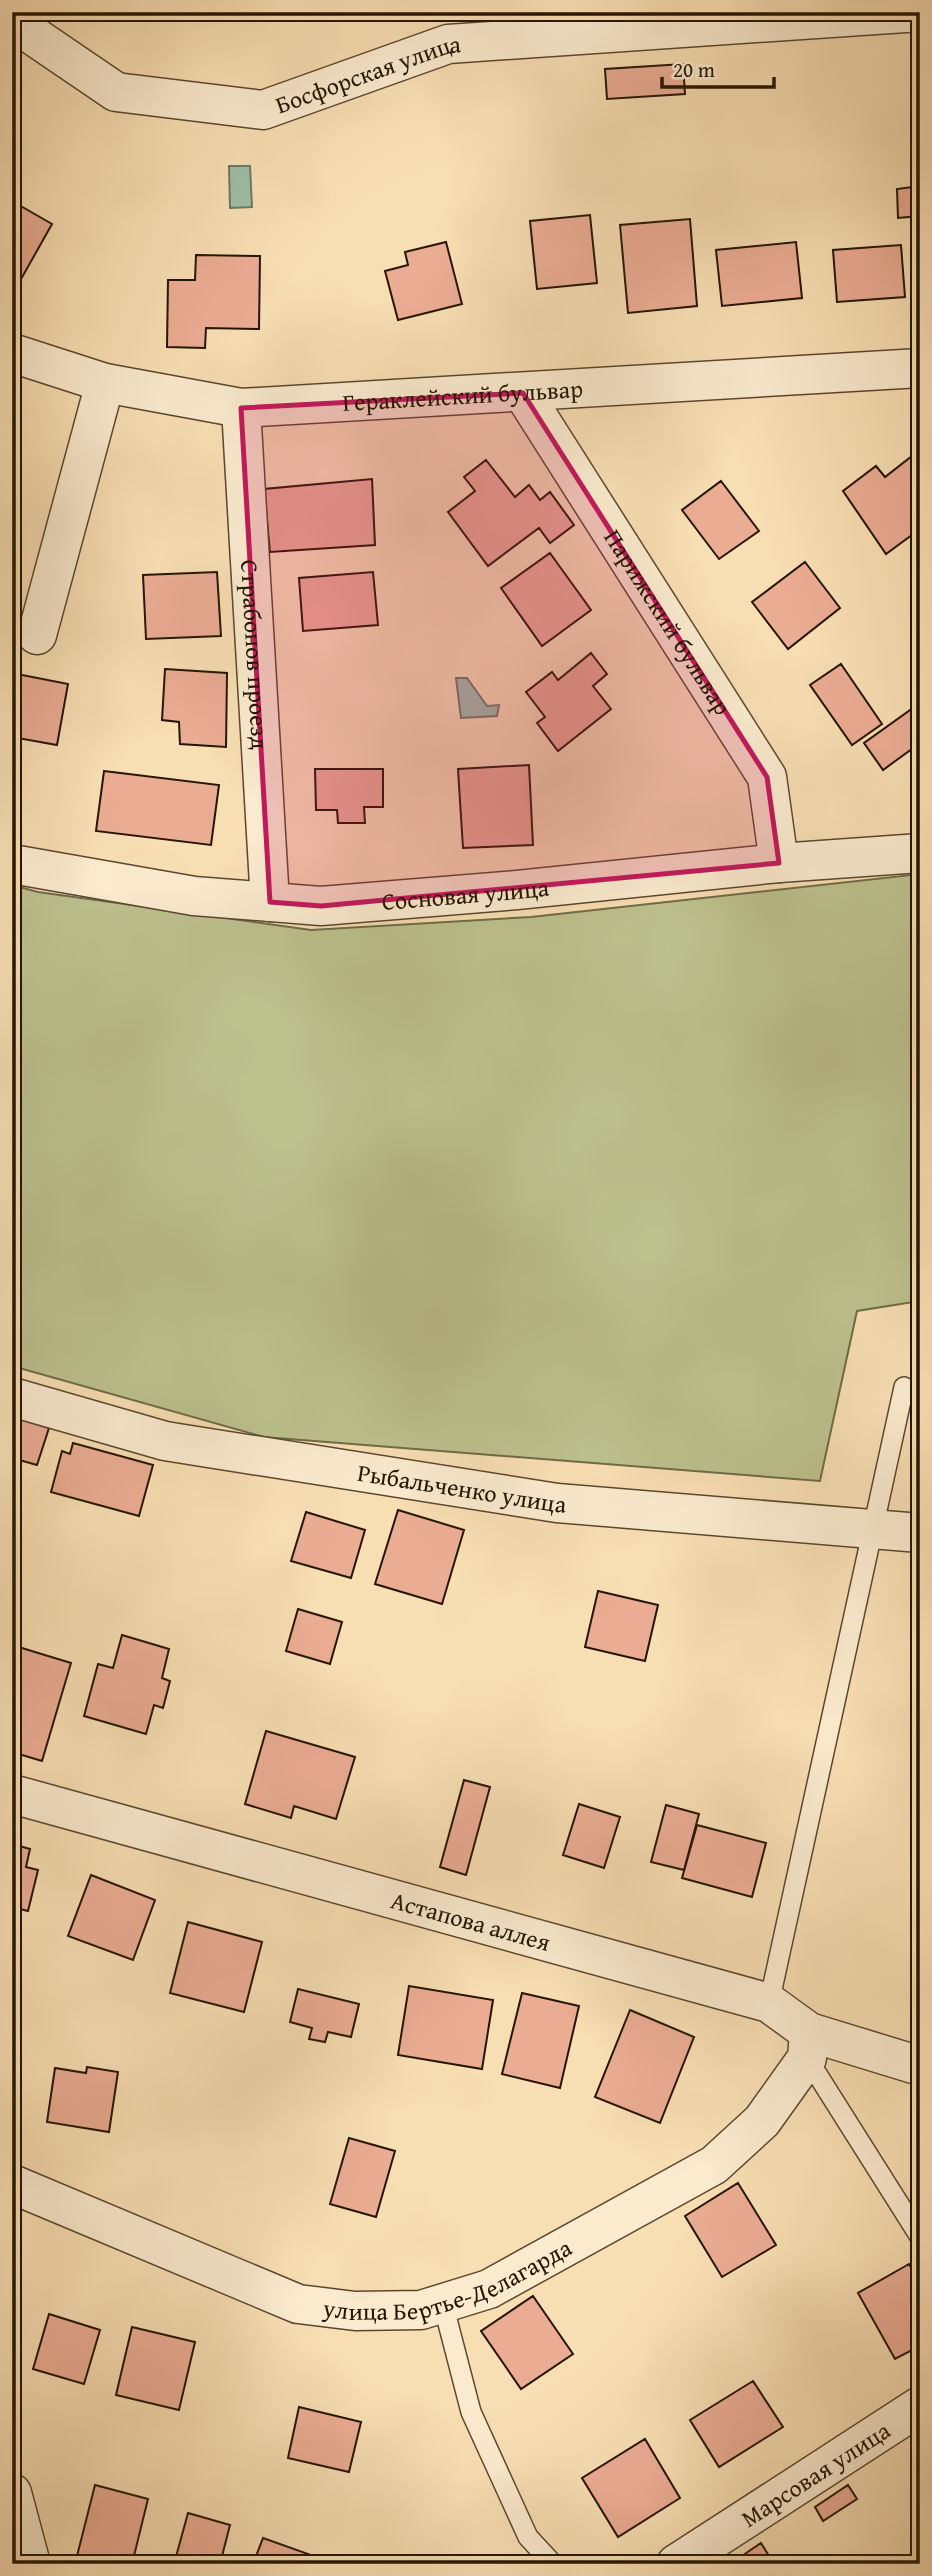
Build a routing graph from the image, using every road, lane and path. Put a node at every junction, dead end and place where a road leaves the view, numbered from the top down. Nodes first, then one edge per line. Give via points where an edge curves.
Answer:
1 (920, 12) edge
2 (12, 15) edge
3 (12, 353) edge
4 (920, 368) edge
5 (105, 383) junction
6 (523, 393) junction
7 (241, 408) junction
8 (37, 635) dead end
9 (920, 853) edge
10 (779, 863) junction
11 (12, 864) edge
12 (270, 902) junction
13 (904, 1387) dead end
14 (12, 1397) edge
15 (876, 1527) junction
16 (920, 1532) edge
17 (12, 1794) edge
18 (769, 2003) junction
19 (808, 2045) junction
20 (920, 2066) edge
21 (12, 2184) edge
22 (920, 2237) edge
23 (443, 2304) junction
24 (920, 2406) edge
25 (12, 2493) edge
26 (31, 2564) edge
27 (553, 2564) edge
28 (676, 2564) edge

1 - 2 street, Босфорская улица via 448,44 263,110 116,92 19,26
3 - 5 street, Гераклейский бульвар
4 - 6 street, Гераклейский бульвар
5 - 7 street, Гераклейский бульвар
5 - 8 street
6 - 7 street, Гераклейский бульвар
6 - 10 street, Парижский бульвар via 767,776
7 - 12 street, Страбонов проезд
9 - 10 street, Сосновая улица
10 - 12 street, Сосновая улица via 321,906
11 - 12 street, Сосновая улица via 194,896
13 - 15 lane
14 - 15 street, Рыбальченко улица via 165,1441 557,1503
15 - 16 street, Рыбальченко улица
15 - 18 lane
17 - 18 street, Астапова аллея
18 - 19 street, Астапова аллея
19 - 20 street, Астапова аллея
19 - 22 lane
19 - 23 street, улица Бертье-Делагарда via 762,2121 714,2165 489,2289
21 - 23 street, улица Бертье-Делагарда via 298,2304 421,2311
23 - 27 lane via 471,2412 528,2537
24 - 28 street, Марсовая улица
25 - 26 street

